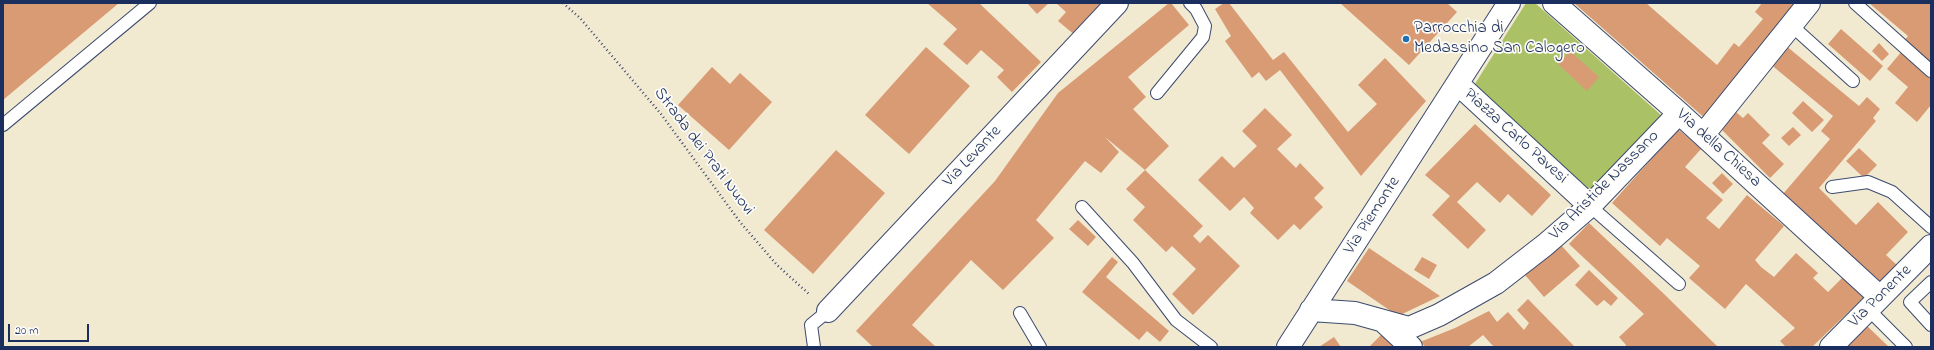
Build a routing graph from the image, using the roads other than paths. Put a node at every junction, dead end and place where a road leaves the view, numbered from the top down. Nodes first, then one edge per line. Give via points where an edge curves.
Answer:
1 (150, 3) edge
2 (1117, 3) edge
3 (1190, 3) edge
4 (1509, 3) edge
5 (1554, 3) edge
6 (1809, 3) edge
7 (1855, 3) edge
8 (1791, 25) junction
9 (1931, 71) edge
10 (1852, 81) dead end
11 (1458, 84) junction
12 (1157, 93) dead end
13 (1679, 113) junction
14 (3, 125) edge
15 (1703, 135) junction
16 (1832, 187) dead end
17 (1590, 206) junction
18 (1082, 207) dead end
19 (1931, 227) edge
20 (1931, 246) edge
21 (1931, 282) edge
22 (1680, 284) dead end
23 (1874, 303) junction
24 (1312, 310) junction
25 (828, 311) joint
26 (1020, 313) dead end
27 (1383, 321) junction
28 (1931, 325) edge
29 (814, 347) edge
30 (1040, 347) edge
31 (1210, 347) edge
32 (1288, 347) edge
33 (1411, 347) edge
34 (1831, 347) edge
35 (1906, 347) edge

1 - 14 lane
2 - 25 street, Via Levante
3 - 12 lane via 1205,26 1203,37
4 - 11 street, Piazza Carlo Pavesi
5 - 13 street, Via della Chiesa
6 - 8 street
7 - 9 lane
8 - 10 lane
8 - 15 street
11 - 17 street, Piazza Carlo Pavesi
11 - 24 street, Via Piemonte
13 - 15 street, Via della Chiesa
13 - 17 street, Via Aristide Nassano
15 - 23 street, Via della Chiesa
16 - 19 lane via 1868,182 1892,192
17 - 22 lane
17 - 27 street, Via Aristide Nassano via 1546,245 1496,283 1439,315 1409,328
18 - 31 lane via 1133,263 1176,320
20 - 23 street, Via Ponente
21 - 28 lane via 1910,302
23 - 34 street, Via Ponente
23 - 35 lane
24 - 27 street, Via Aristide Nassano via 1355,313
24 - 32 street, Via Piemonte
25 - 29 lane via 811,325
26 - 30 lane
27 - 33 street

